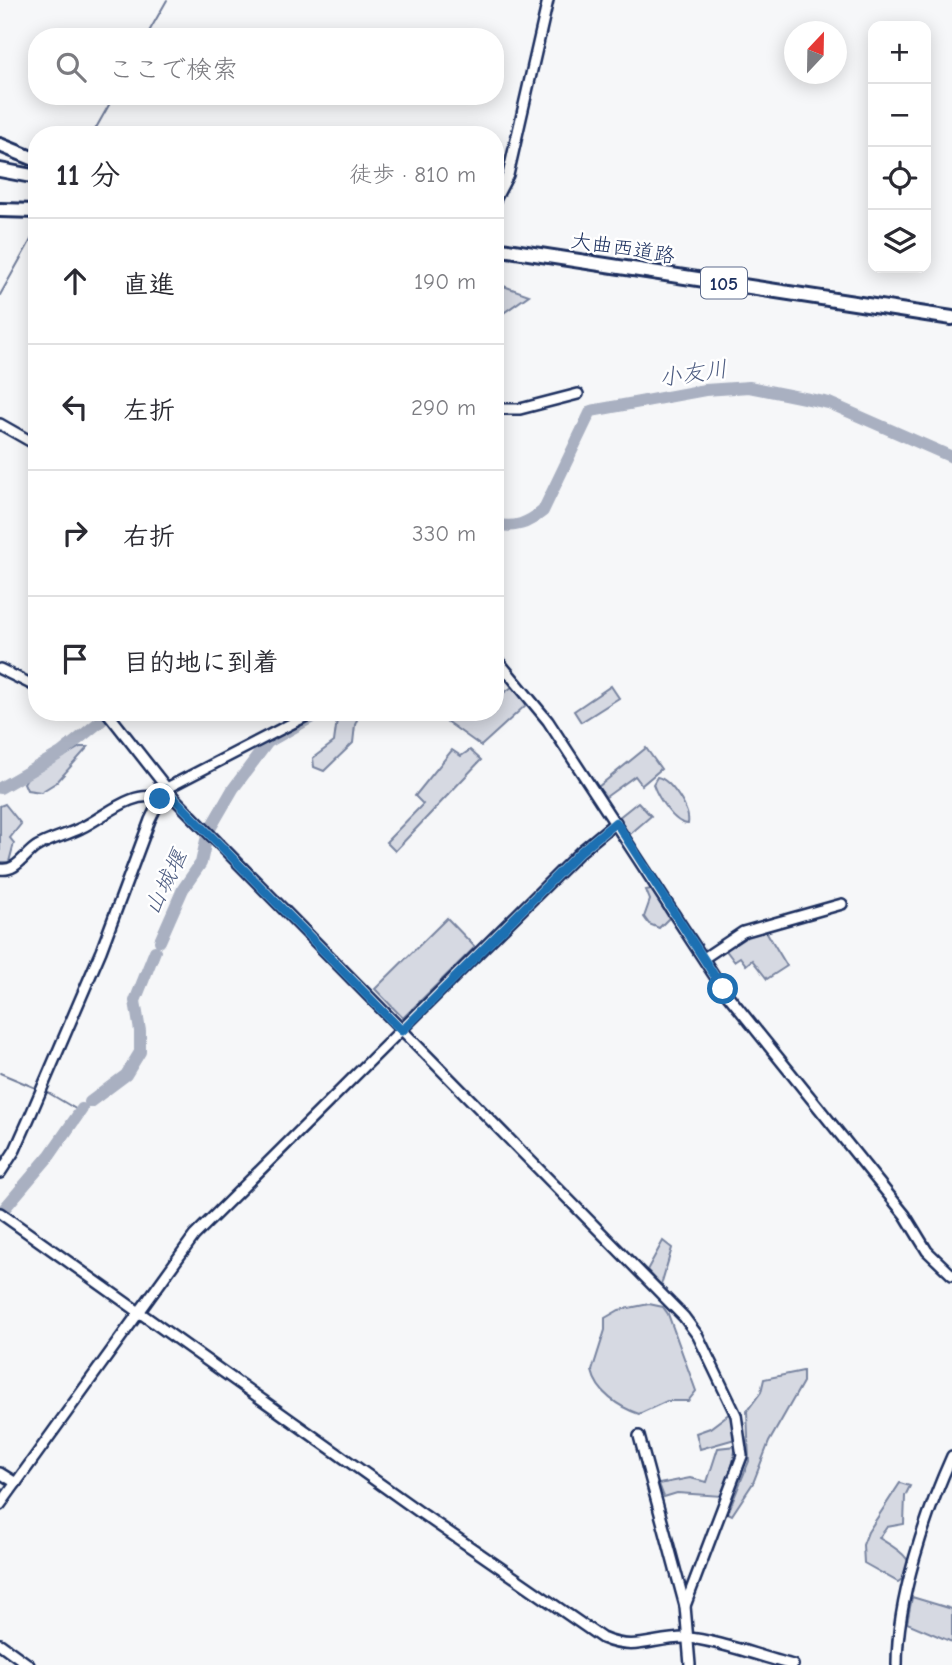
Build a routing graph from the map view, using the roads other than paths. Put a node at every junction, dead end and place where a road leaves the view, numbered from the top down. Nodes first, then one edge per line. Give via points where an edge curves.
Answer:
1 (548, 0) edge
2 (0, 145) edge
3 (28, 156) edge
4 (0, 170) edge
5 (28, 175) edge
6 (504, 183) edge
7 (0, 210) edge
8 (28, 211) edge
9 (504, 249) edge
10 (952, 318) edge
11 (578, 394) dead end
12 (504, 409) edge
13 (0, 424) edge
14 (28, 440) edge
15 (504, 668) edge
16 (0, 669) edge
17 (28, 683) edge
18 (113, 721) edge
19 (297, 721) edge
20 (165, 789) junction
21 (160, 799) junction
22 (616, 822) junction
23 (0, 869) edge
24 (842, 904) dead end
25 (704, 958) junction
26 (402, 1031) junction
27 (0, 1173) edge
28 (0, 1213) edge
29 (952, 1275) edge
30 (138, 1310) junction
31 (639, 1436) dead end
32 (952, 1456) edge
33 (0, 1473) edge
34 (16, 1483) junction
35 (0, 1505) edge
36 (685, 1606) junction
37 (687, 1638) junction
38 (0, 1644) edge
39 (29, 1665) edge
40 (690, 1665) edge
41 (793, 1665) edge
42 (897, 1665) edge

1 - 6 street
2 - 3 highway
4 - 5 highway
7 - 8 highway
9 - 10 highway, 大曲西道路 / 105
11 - 12 street
13 - 14 street
15 - 22 street via 548,722
16 - 17 street
18 - 20 street
19 - 20 street
20 - 21 street
20 - 26 street
21 - 23 street via 125,802 36,847 11,868
21 - 27 street via 101,951 15,1150
22 - 25 street
22 - 26 street via 580,852
24 - 25 street via 743,933
25 - 29 street via 723,989 905,1215 927,1251
26 - 30 street via 225,1202
26 - 36 street via 684,1317 722,1382 738,1422 742,1456
28 - 30 street
30 - 34 street
30 - 37 street via 602,1638 633,1646
31 - 36 street
32 - 42 street via 921,1537
33 - 34 street
34 - 35 street
36 - 37 street
37 - 40 street
37 - 41 street
38 - 39 street

